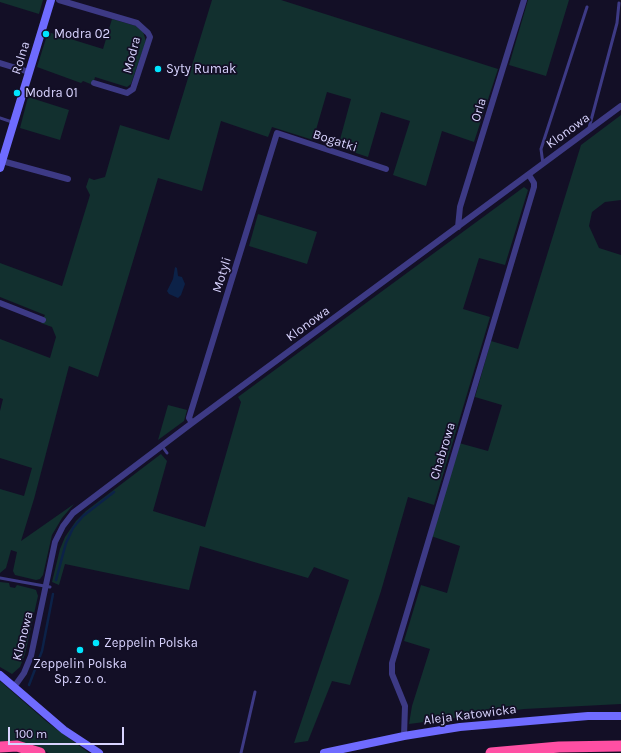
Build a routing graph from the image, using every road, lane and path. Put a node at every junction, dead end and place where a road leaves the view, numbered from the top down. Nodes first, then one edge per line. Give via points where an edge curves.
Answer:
1 (51, 0) edge
2 (59, 0) edge
3 (524, 0) edge
4 (618, 3) dead end
5 (587, 6) dead end
6 (0, 62) edge
7 (30, 72) junction
8 (94, 83) dead end
9 (621, 106) edge
10 (0, 118) edge
11 (14, 123) junction
12 (588, 130) junction
13 (277, 133) joint
14 (543, 164) junction
15 (1, 165) edge
16 (386, 169) dead end
17 (529, 175) junction
18 (68, 179) dead end
19 (458, 227) junction
20 (0, 303) edge
21 (42, 320) dead end
22 (192, 423) junction
23 (162, 446) junction
24 (167, 453) dead end
25 (0, 578) edge
26 (48, 587) junction
27 (0, 675) edge
28 (14, 687) junction
29 (255, 692) dead end
30 (621, 716) edge
31 (404, 736) junction
32 (621, 746) edge
33 (0, 747) edge
34 (40, 753) edge
35 (99, 753) edge
36 (241, 753) edge
37 (324, 753) edge
38 (491, 753) edge

1 - 7 street, Rolna
2 - 8 street, Modra via 137,23 150,37 134,89 127,93
3 - 19 street, Orla via 460,207
4 - 12 lane via 618,23
5 - 14 lane via 541,149
6 - 7 street
7 - 11 street, Rolna
9 - 12 street, Klonowa
10 - 11 lane
11 - 15 street, Rolna
12 - 14 street, Klonowa
13 - 16 street, Bogatki
13 - 22 street, Motyli via 189,418
14 - 17 street, Klonowa
15 - 18 street
17 - 19 street, Klonowa
17 - 31 street, Chabrowa via 534,187 392,663 392,674 405,706
19 - 22 street, Klonowa
20 - 21 street
22 - 23 street, Klonowa
23 - 24 lane
23 - 26 street, Klonowa via 70,517 55,542
25 - 26 lane
26 - 28 street, Klonowa via 28,663 24,674
27 - 28 street
28 - 35 street via 64,730
29 - 36 lane
30 - 31 street, Aleja Katowicka via 494,723
31 - 37 street, Aleja Katowicka
32 - 38 highway via 559,747
33 - 34 highway via 17,746

